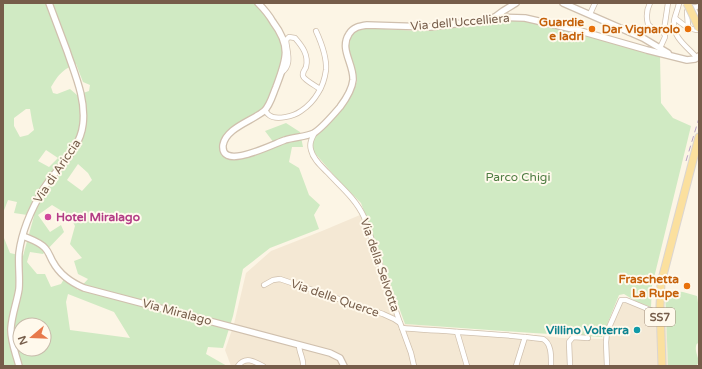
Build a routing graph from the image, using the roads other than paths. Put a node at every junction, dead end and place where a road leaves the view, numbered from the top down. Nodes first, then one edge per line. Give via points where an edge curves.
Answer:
1 (49, 3) edge
2 (258, 3) edge
3 (516, 3) edge
4 (563, 3) edge
5 (595, 3) edge
6 (650, 3) edge
7 (668, 3) edge
8 (679, 3) edge
9 (687, 3) edge
10 (699, 6) edge
11 (693, 8) junction
12 (678, 9) junction
13 (590, 14) junction
14 (495, 17) junction
15 (675, 18) junction
16 (699, 20) edge
17 (688, 27) junction
18 (699, 29) edge
19 (316, 31) dead end
20 (664, 33) junction
21 (650, 42) junction
22 (660, 48) junction
23 (647, 50) junction
24 (674, 56) junction
25 (698, 57) edge
26 (281, 73) junction
27 (320, 89) junction
28 (265, 110) junction
29 (315, 132) junction
30 (699, 137) edge
31 (23, 236) junction
32 (264, 285) dead end
33 (660, 314) junction
34 (402, 328) junction
35 (456, 332) junction
36 (526, 337) junction
37 (588, 338) dead end
38 (299, 345) junction
39 (19, 366) edge
40 (238, 366) edge
41 (262, 366) edge
42 (303, 366) edge
43 (344, 366) edge
44 (414, 366) edge
45 (467, 366) edge
46 (516, 366) edge
47 (551, 366) edge
48 (570, 366) edge
49 (607, 366) edge
50 (662, 366) edge

1 - 31 street, Via di Ariccia via 81,92 83,123 73,150 50,178 35,202
2 - 26 street, Via dell'Uccelliera via 285,42 286,52
3 - 14 street
4 - 13 street
5 - 13 street
6 - 20 street via 648,24
7 - 20 street
8 - 12 street
9 - 12 street
9 - 18 main road, bridge
10 - 11 street
11 - 16 street
11 - 17 street via 687,11
12 - 15 street
13 - 21 street
14 - 23 street, Via dell'Uccelliera via 525,18 552,23
14 - 29 street, Via dell'Uccelliera via 430,27 367,25 355,28 348,34 345,43 353,73 350,91 335,113
15 - 17 street
15 - 25 street via 674,26 678,38
17 - 18 street via 693,30
19 - 27 street via 326,66
20 - 22 street via 664,41
21 - 22 street
21 - 23 street via 651,48
22 - 24 street
23 - 24 street, Via dell'Uccelliera
24 - 25 street, Via dell'Uccelliera via 687,60
26 - 27 street via 288,64 286,40 295,38 305,53 304,77
26 - 28 street, Via dell'Uccelliera
27 - 28 street via 306,108 293,115 275,118 268,115
28 - 29 street, Via dell'Uccelliera via 229,134 224,144 225,154 233,157 243,156 286,139
29 - 34 street, Via della Selvotta via 310,141 312,154 362,213
30 - 33 main road, SS7 via 665,269 660,294
31 - 38 street, Via Miralago via 43,246 62,275 84,288
31 - 39 street, Via di Ariccia via 19,254 18,292 11,328
32 - 34 street, Via delle Querce via 279,279 382,314 399,322
33 - 49 street via 621,300 607,332
33 - 50 main road, SS7
34 - 35 street
34 - 44 street, Via della Selvotta
35 - 36 street
35 - 45 street
36 - 46 street
36 - 47 street via 544,339 547,342 550,346
37 - 48 street via 573,337 569,340
38 - 42 street
38 - 43 street, Via Miralago via 333,354
40 - 41 street via 247,360

